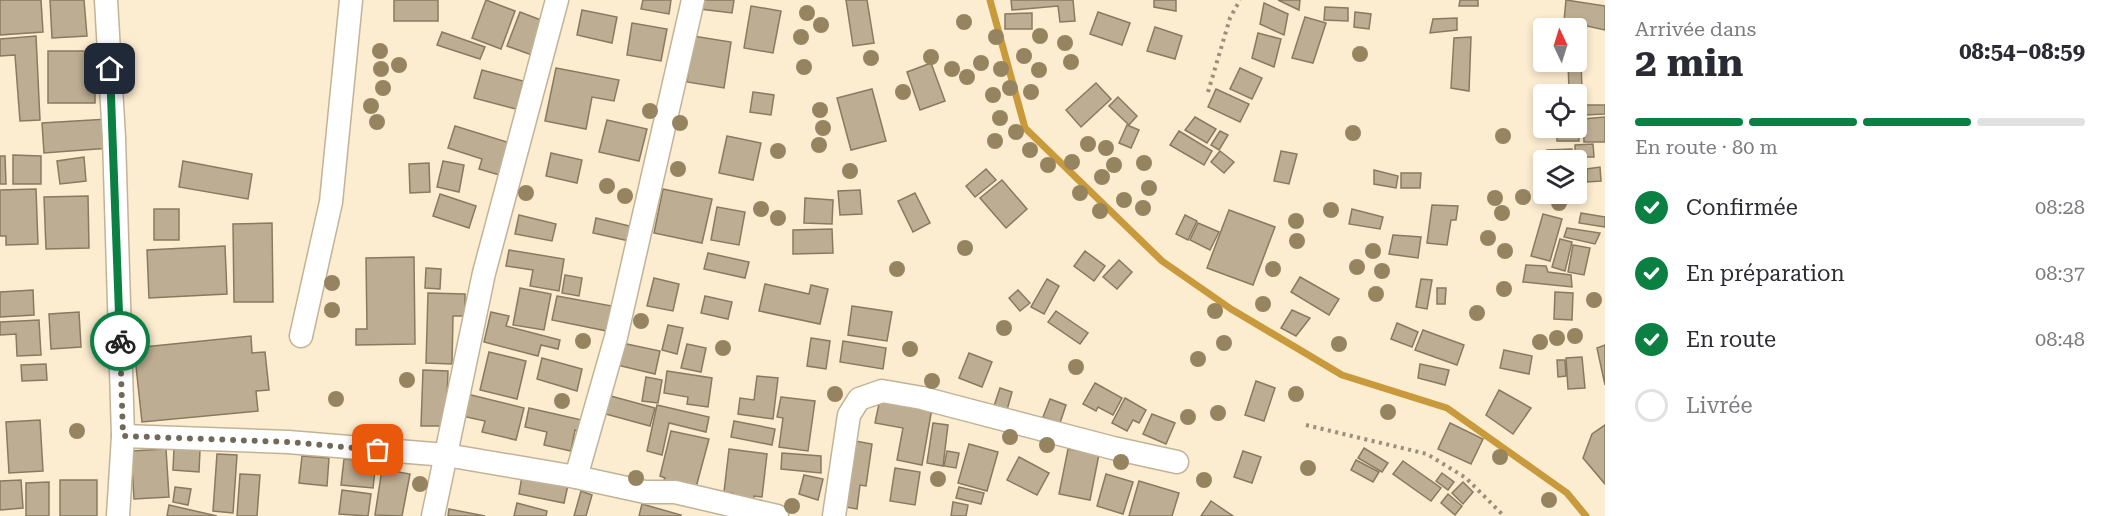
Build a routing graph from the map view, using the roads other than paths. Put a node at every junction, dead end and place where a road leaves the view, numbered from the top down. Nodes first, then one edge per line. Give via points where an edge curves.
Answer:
1 (106, 0) edge
2 (351, 0) edge
3 (557, 0) edge
4 (693, 0) edge
5 (301, 336) dead end
6 (123, 436) junction
7 (446, 455) junction
8 (1177, 462) dead end
9 (576, 477) junction
10 (118, 516) edge
11 (433, 516) edge
12 (777, 516) edge
13 (834, 516) edge

1 - 6 street
2 - 5 street via 331,202
3 - 7 street via 484,273
4 - 9 street via 619,326
6 - 7 street via 288,442
6 - 10 street
7 - 9 street
7 - 11 street
8 - 13 street via 882,391 859,399 849,415
9 - 12 street via 645,492 675,492

